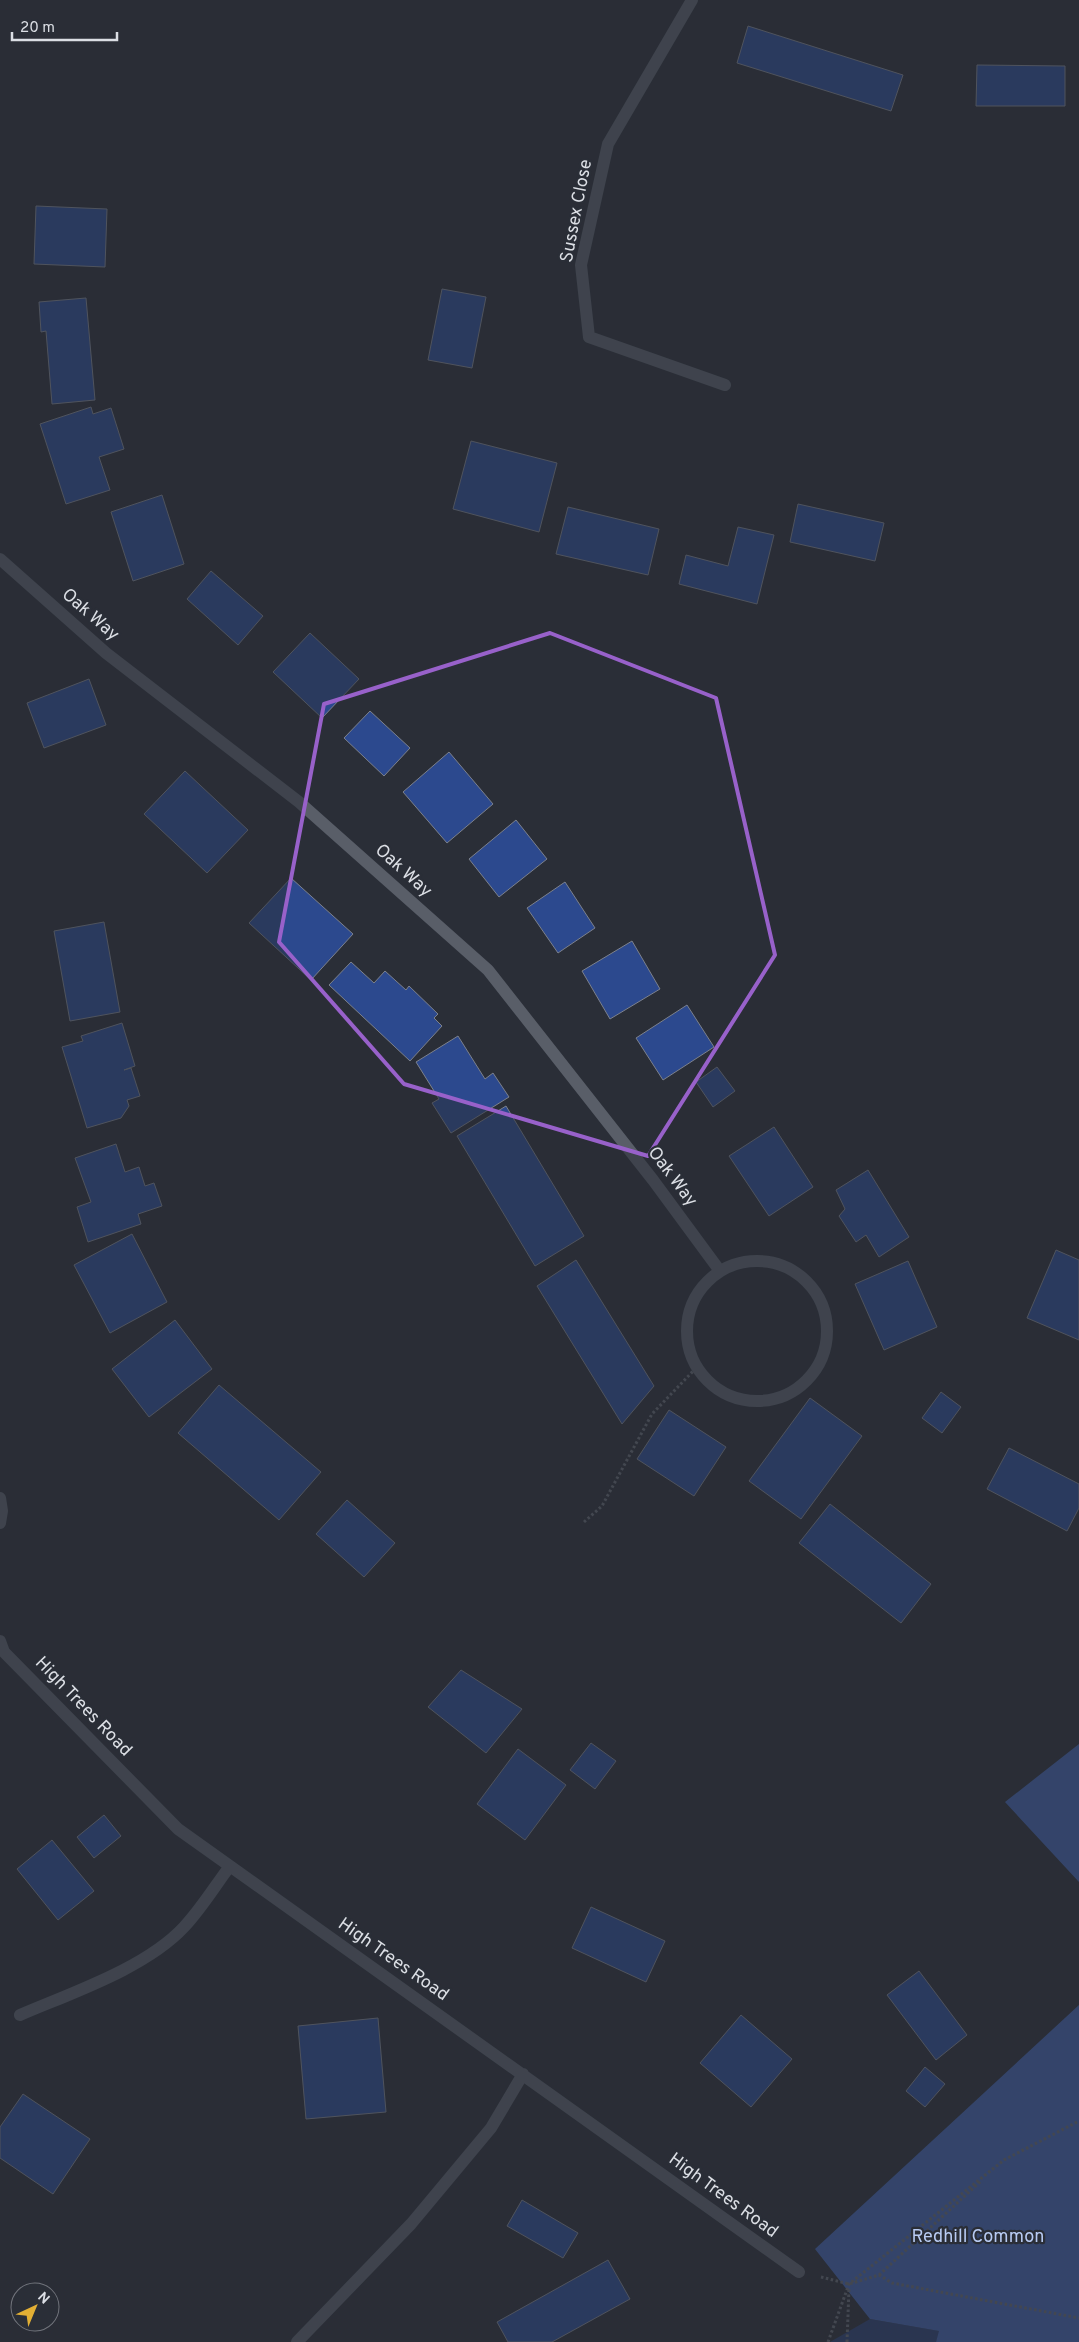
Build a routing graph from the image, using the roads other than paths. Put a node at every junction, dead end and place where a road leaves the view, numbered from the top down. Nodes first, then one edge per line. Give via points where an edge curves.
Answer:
1 (692, 0) edge
2 (725, 385) dead end
3 (0, 559) edge
4 (720, 1271) junction
5 (0, 1498) edge
6 (0, 1523) edge
7 (0, 1641) edge
8 (230, 1866) junction
9 (20, 2014) dead end
10 (523, 2074) junction
11 (799, 2272) dead end
12 (297, 2342) edge

1 - 2 street, Sussex Close via 608,144 581,266 589,337
3 - 4 street, Oak Way via 106,653 299,802 488,970
4 - 4 street via 742,1262 766,1261 789,1267 808,1282 822,1302 828,1324 826,1348 816,1370 800,1387 778,1398 755,1402 732,1396 711,1384 697,1367 688,1347 687,1325 692,1304 703,1285
5 - 6 street
7 - 8 street, High Trees Road via 4,1652 178,1829
8 - 9 street via 184,1927 160,1948 126,1968
8 - 10 street, High Trees Road
10 - 11 street, High Trees Road
10 - 12 street via 491,2128 411,2224

